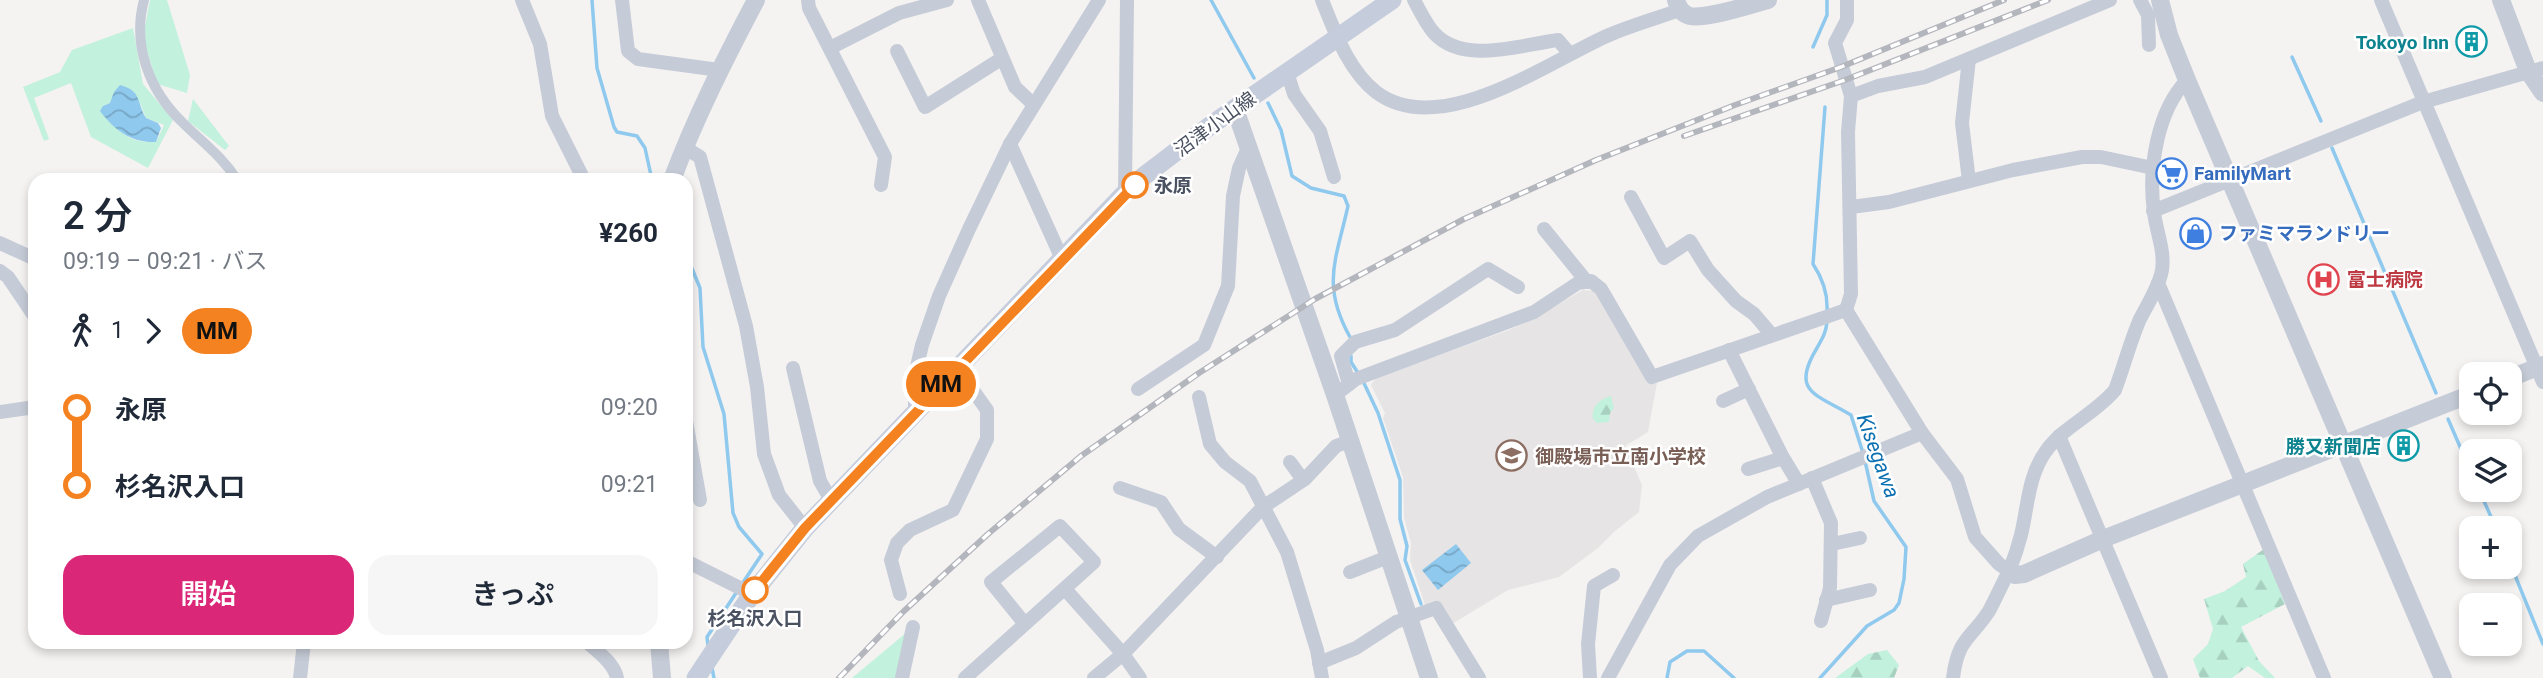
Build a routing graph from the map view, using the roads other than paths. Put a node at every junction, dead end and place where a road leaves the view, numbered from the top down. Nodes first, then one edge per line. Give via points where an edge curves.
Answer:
1 (144, 0) edge
2 (522, 0) edge
3 (622, 0) edge
4 (756, 0) edge
5 (808, 0) edge
6 (947, 0) edge
7 (978, 0) edge
8 (1099, 0) edge
9 (1127, 0) edge
10 (1322, 0) edge
11 (1392, 0) edge
12 (1414, 0) edge
13 (1768, 0) edge
14 (1847, 0) edge
15 (2110, 0) edge
16 (2140, 0) edge
17 (2160, 0) edge
18 (2381, 0) edge
19 (2501, 0) edge
20 (1678, 5) edge
21 (2157, 23) junction
22 (1337, 38) junction
23 (2149, 45) dead end
24 (830, 48) junction
25 (897, 51) dead end
26 (1570, 54) junction
27 (1001, 59) junction
28 (1969, 59) junction
29 (719, 70) junction
30 (2536, 70) edge
31 (1287, 72) junction
32 (2187, 80) junction
33 (2543, 93) edge
34 (1851, 96) junction
35 (2423, 102) junction
36 (1033, 104) junction
37 (1235, 109) junction
38 (1010, 144) junction
39 (684, 147) junction
40 (1248, 149) junction
41 (2153, 168) junction
42 (232, 173) edge
43 (580, 173) edge
44 (675, 173) edge
45 (1334, 177) dead end
46 (1969, 181) junction
47 (2229, 181) junction
48 (881, 185) dead end
49 (1125, 194) junction
50 (1631, 197) dead end
51 (1851, 208) junction
52 (2153, 211) junction
53 (1544, 229) dead end
54 (0, 243) edge
55 (28, 256) edge
56 (1062, 259) junction
57 (0, 271) edge
58 (1587, 282) junction
59 (2158, 283) junction
60 (1518, 287) dead end
61 (28, 306) edge
62 (1841, 312) junction
63 (1772, 335) junction
64 (1729, 350) junction
65 (793, 368) dead end
66 (955, 370) junction
67 (2541, 371) edge
68 (2522, 375) edge
69 (1353, 383) junction
70 (1138, 389) dead end
71 (1749, 389) junction
72 (1199, 397) dead end
73 (2459, 399) edge
74 (1723, 401) dead end
75 (28, 408) edge
76 (0, 412) edge
77 (915, 412) junction
78 (1922, 433) junction
79 (2059, 436) junction
80 (1350, 441) junction
81 (2343, 444) junction
82 (1783, 458) junction
83 (693, 460) edge
84 (1290, 462) dead end
85 (1748, 468) dead end
86 (1303, 480) junction
87 (1805, 481) junction
88 (2242, 483) junction
89 (1120, 488) dead end
90 (700, 500) dead end
91 (831, 500) junction
92 (1263, 507) junction
93 (805, 528) junction
94 (1860, 538) dead end
95 (2103, 539) junction
96 (1832, 544) junction
97 (1217, 557) junction
98 (1388, 557) junction
99 (693, 564) edge
100 (2009, 571) junction
101 (1350, 572) dead end
102 (1613, 575) dead end
103 (1065, 589) junction
104 (1870, 590) dead end
105 (752, 594) junction
106 (900, 594) dead end
107 (1826, 600) junction
108 (1408, 617) junction
109 (1821, 621) dead end
110 (1026, 624) junction
111 (913, 627) dead end
112 (303, 649) edge
113 (594, 649) edge
114 (660, 649) edge
115 (1122, 654) junction
116 (1320, 670) edge
117 (300, 678) edge
118 (617, 678) edge
119 (662, 678) edge
120 (696, 678) edge
121 (902, 678) edge
122 (965, 678) edge
123 (1094, 678) edge
124 (1140, 678) edge
125 (1429, 678) edge
126 (1479, 678) edge
127 (1590, 678) edge
128 (1608, 678) edge
129 (1953, 678) edge
130 (2161, 678) edge
131 (2324, 678) edge
132 (2443, 678) edge

1 - 42 street via 139,34 152,81 168,107
2 - 43 street via 540,44 552,116
3 - 29 street via 628,51 638,59
4 - 29 street
5 - 24 street
6 - 24 street via 899,13
7 - 27 street
8 - 36 street
9 - 49 street
10 - 22 street
11 - 22 main road, 沼津小山線
12 - 26 street via 1433,32 1451,47 1469,51 1558,40
13 - 20 street via 1690,16
14 - 34 street via 1847,20 1835,43
15 - 28 street
16 - 21 street
17 - 21 street
18 - 35 street
19 - 30 street
20 - 26 street
21 - 23 street
21 - 32 street
22 - 26 street via 1374,91 1393,103 1415,107 1467,102
22 - 31 main road, 沼津小山線
24 - 48 street via 885,157
25 - 27 street via 925,107
27 - 36 street via 1015,87
28 - 34 street via 1925,77
28 - 46 street via 1962,123
29 - 39 street
30 - 33 street
30 - 35 street
31 - 37 main road, 沼津小山線
31 - 45 street via 1294,94 1320,131
32 - 41 street via 2174,93
32 - 47 street
34 - 51 street
35 - 47 street
35 - 67 street
36 - 38 street
37 - 40 street
37 - 49 main road, 沼津小山線
38 - 56 street
38 - 77 street via 939,296 915,375
39 - 44 street
39 - 93 street via 700,157 746,326 764,454 779,495
40 - 69 street
40 - 70 street via 1233,196 1228,286 1204,345
41 - 46 street via 2082,157
41 - 52 street
46 - 51 street
47 - 52 street
47 - 81 street
49 - 56 main road, 沼津小山線
50 - 63 street via 1664,258 1690,242 1735,301
51 - 62 street via 1851,294
52 - 59 street via 2162,253
53 - 58 street
54 - 55 street
56 - 66 main road, 沼津小山線
57 - 61 street
58 - 64 street via 1601,289 1652,377
58 - 69 street via 1578,283 1534,313
59 - 79 street via 2115,390
59 - 88 street
60 - 69 street via 1488,269 1395,330 1355,342 1340,356
62 - 63 street
62 - 78 street
63 - 64 street
64 - 71 street
65 - 91 street via 820,481
66 - 77 main road, 沼津小山線
66 - 106 street via 987,410 988,439 953,510 910,530 897,543 891,560
67 - 68 street
69 - 80 street
71 - 74 street
71 - 82 street
72 - 92 street via 1210,444 1250,481
73 - 81 street
75 - 76 street
77 - 91 main road, 沼津小山線
78 - 87 street
78 - 100 street via 1957,479 1975,537
79 - 95 street
79 - 100 street via 2032,478
80 - 86 street via 1336,446
80 - 98 street
81 - 88 street
81 - 132 street
82 - 85 street
82 - 87 street
83 - 90 street
84 - 86 street
86 - 92 street
87 - 96 street via 1831,523
87 - 128 street via 1767,497 1686,547 1670,565
88 - 95 street
88 - 131 street
89 - 97 street via 1161,502 1180,528
91 - 93 main road, 沼津小山線
92 - 97 street
92 - 116 street via 1287,552
93 - 105 main road, 沼津小山線
94 - 96 street
95 - 100 street via 2024,574
95 - 130 street
96 - 107 street
97 - 115 street
98 - 101 street
98 - 108 street
99 - 105 street
100 - 129 street via 1988,611 1962,644
102 - 127 street via 1594,586
103 - 110 street
103 - 110 street via 1094,562 1060,526 991,582
103 - 115 street
104 - 107 street
105 - 120 main road, 沼津小山線
107 - 109 street
108 - 116 street
108 - 125 street
108 - 126 street via 1436,608
110 - 122 street
111 - 121 street
112 - 117 street
113 - 118 street
114 - 119 street
115 - 123 street
115 - 124 street

